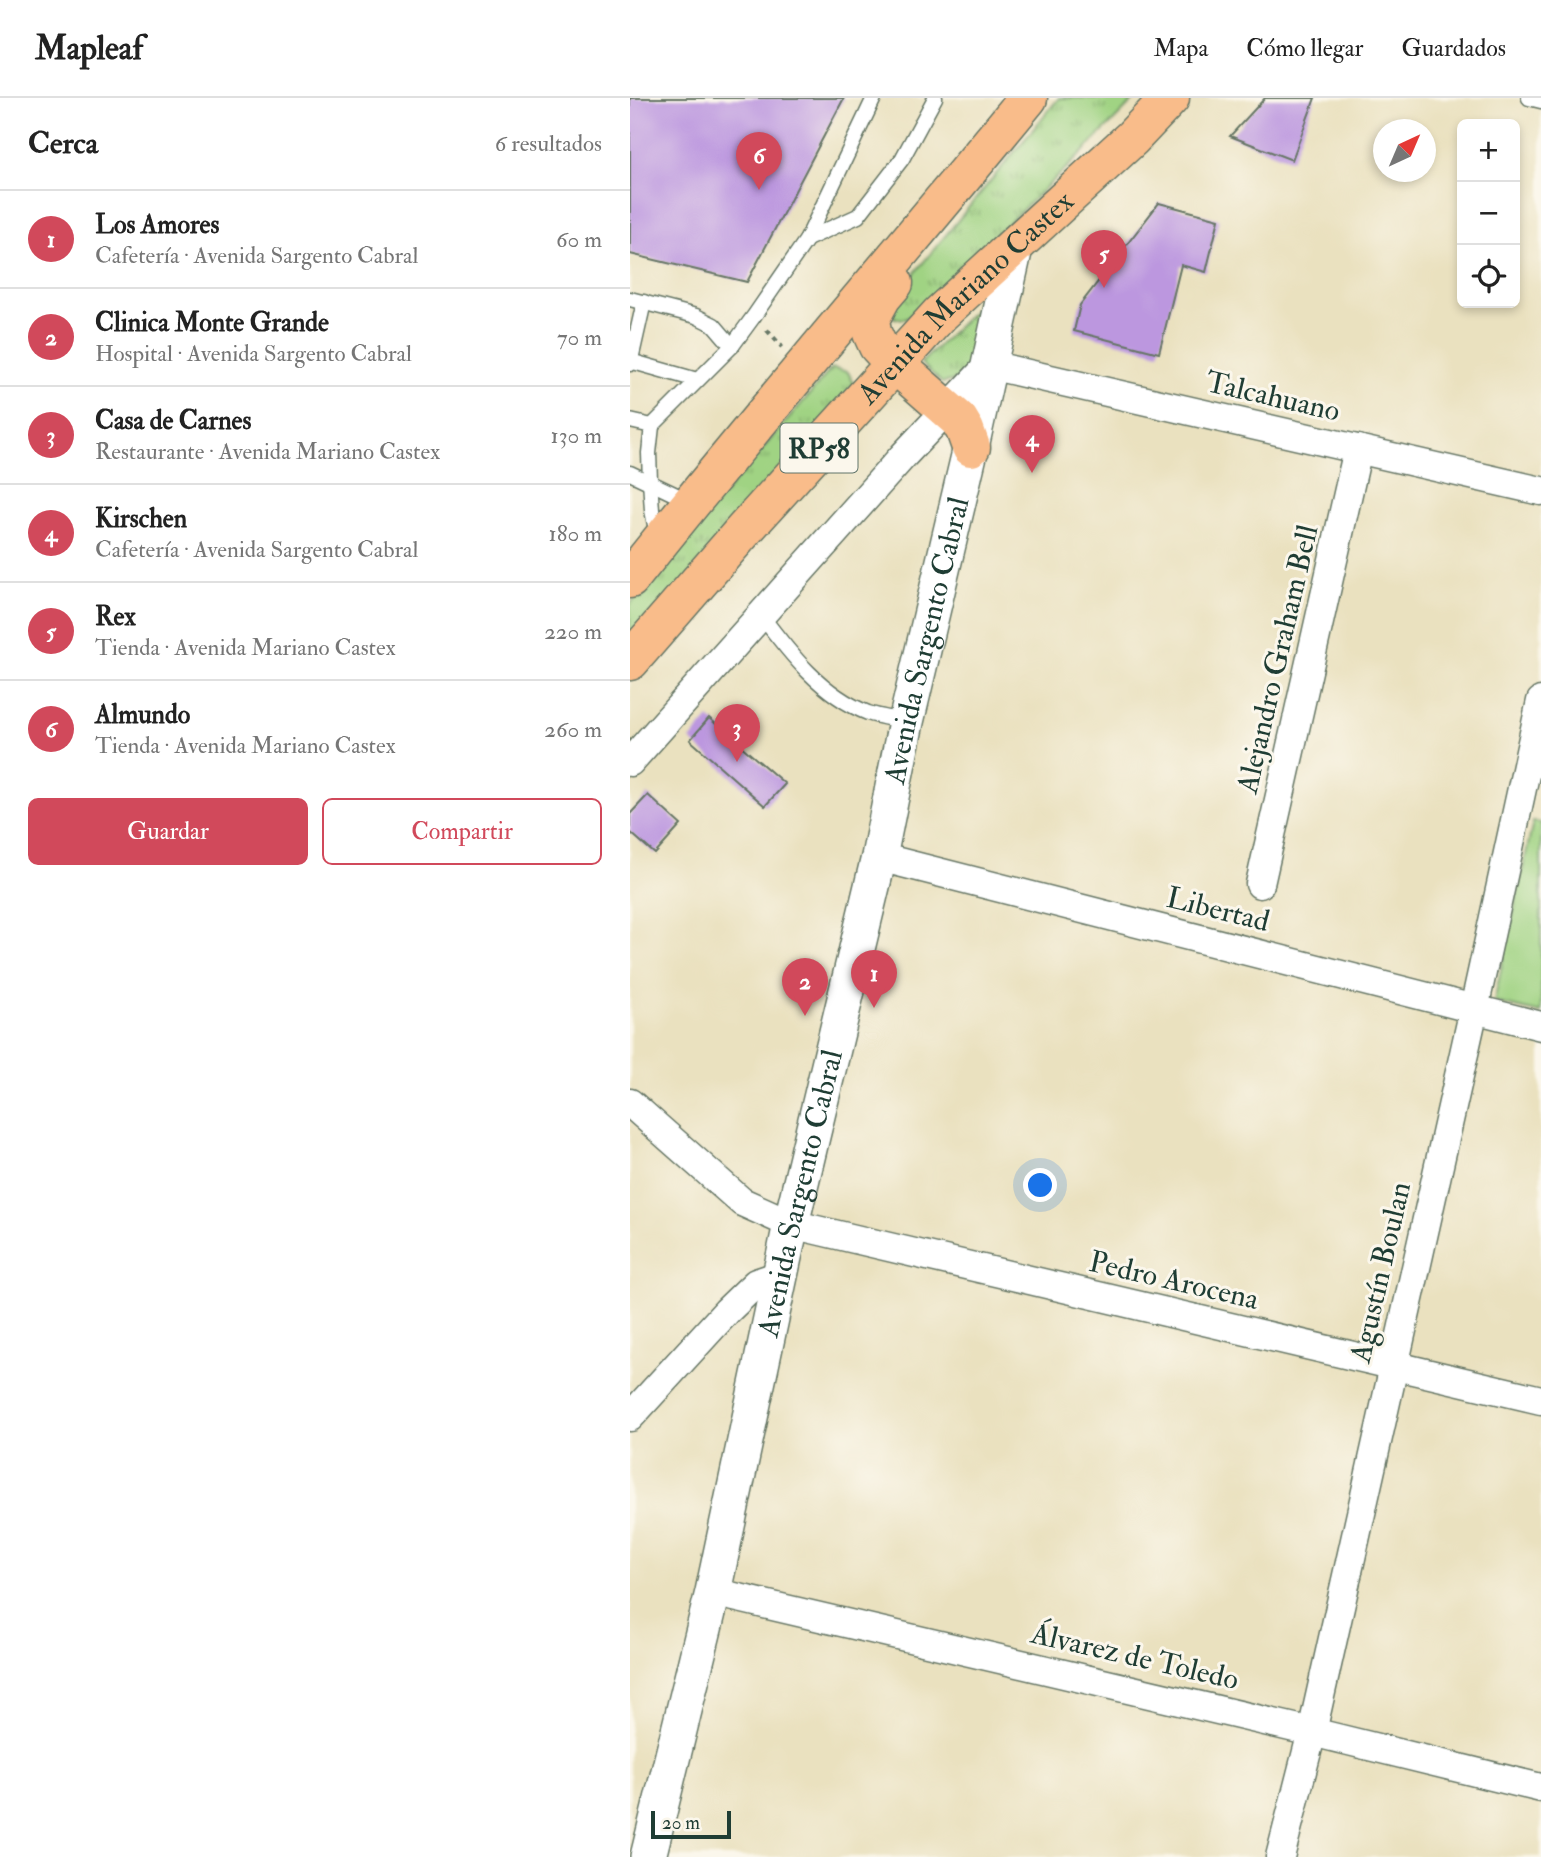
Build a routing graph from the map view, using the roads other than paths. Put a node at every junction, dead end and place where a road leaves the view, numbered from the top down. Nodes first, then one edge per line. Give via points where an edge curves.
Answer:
1 (874, 98) edge
2 (935, 98) edge
3 (1028, 98) edge
4 (1170, 98) edge
5 (1529, 98) edge
6 (1541, 101) edge
7 (807, 239) junction
8 (911, 240) junction
9 (1016, 243) junction
10 (637, 301) edge
11 (732, 346) junction
12 (630, 362) edge
13 (895, 364) junction
14 (989, 365) junction
15 (697, 380) junction
16 (948, 409) junction
17 (630, 421) edge
18 (652, 426) junction
19 (971, 447) junction
20 (1358, 449) junction
21 (630, 473) edge
22 (650, 481) junction
23 (1541, 491) edge
24 (691, 502) junction
25 (659, 542) junction
26 (630, 579) edge
27 (761, 615) junction
28 (630, 662) edge
29 (1541, 701) edge
30 (906, 722) junction
31 (630, 762) edge
32 (879, 857) junction
33 (1260, 884) dead end
34 (1474, 1009) junction
35 (1541, 1026) edge
36 (630, 1103) edge
37 (791, 1224) junction
38 (780, 1275) junction
39 (1393, 1366) junction
40 (1541, 1400) edge
41 (630, 1417) edge
42 (713, 1592) junction
43 (1312, 1731) junction
44 (1541, 1788) edge
45 (648, 1857) edge
46 (1280, 1857) edge

1 - 7 lane
2 - 7 lane via 902,159 858,216
3 - 8 highway, RP58
4 - 9 highway, Avenida Mariano Castex / RP58
5 - 6 lane
7 - 11 lane
8 - 13 highway via 903,272 870,319 878,346
8 - 24 highway, RP58
9 - 13 highway, Avenida Mariano Castex / RP58 via 940,314
9 - 14 street, Avenida Sargento Cabral
10 - 11 lane via 696,316 714,325
10 - 12 lane
11 - 15 lane
12 - 15 lane
13 - 16 highway
13 - 28 highway, Avenida Mariano Castex / RP58
14 - 16 street
14 - 19 street, Avenida Sargento Cabral
14 - 20 street, Talcahuano
15 - 18 lane
16 - 19 highway via 959,420
16 - 27 street
17 - 18 lane
18 - 22 lane
19 - 30 street, Avenida Sargento Cabral
20 - 23 street, Talcahuano
20 - 33 street, Alejandro Graham Bell
21 - 22 lane
22 - 24 lane
22 - 25 lane
24 - 25 highway, RP58
25 - 26 highway, RP58
27 - 30 lane via 828,691 869,713
27 - 31 street
29 - 34 street, Agustín Boulan
30 - 32 street, Avenida Sargento Cabral
32 - 34 street, Libertad
32 - 37 street, Avenida Sargento Cabral
34 - 35 street, Libertad
34 - 39 street, Agustín Boulan
36 - 37 street, Pedro Arocena via 741,1202
37 - 38 street, Avenida Sargento Cabral
37 - 39 street, Pedro Arocena
38 - 41 street via 756,1283
38 - 42 street, Avenida Sargento Cabral
39 - 40 street, Pedro Arocena
39 - 43 street, Agustín Boulan
42 - 43 street, Álvarez de Toledo
42 - 45 street, Avenida Sargento Cabral
43 - 44 street, Álvarez de Toledo
43 - 46 street, Agustín Boulan

